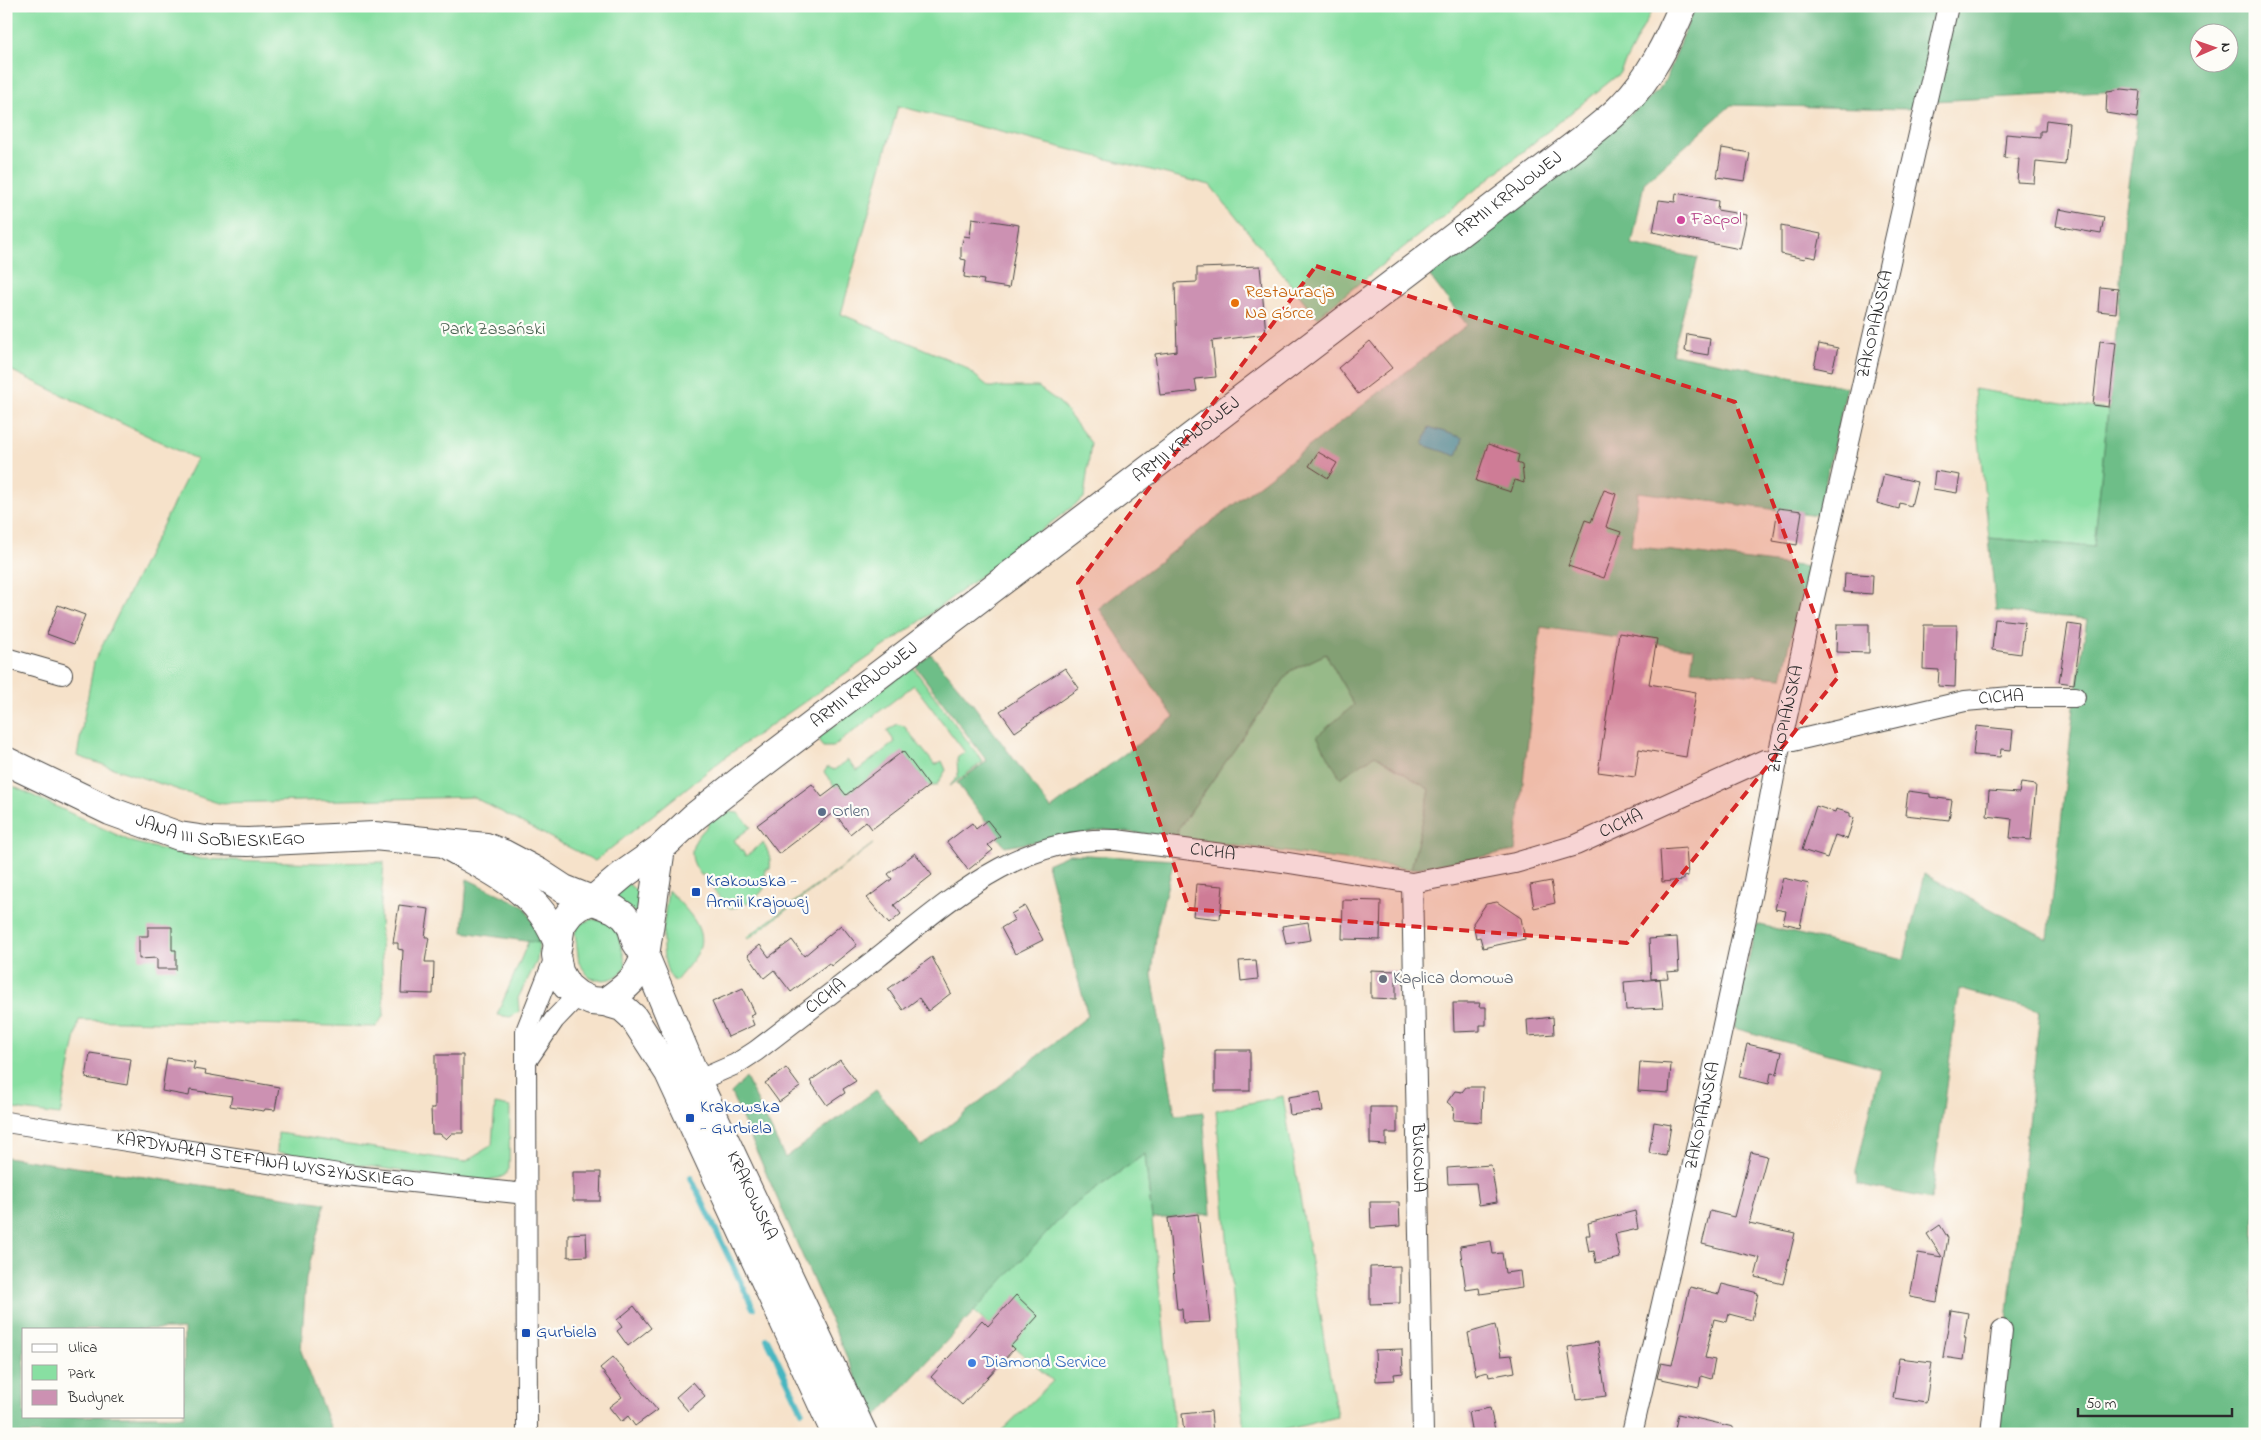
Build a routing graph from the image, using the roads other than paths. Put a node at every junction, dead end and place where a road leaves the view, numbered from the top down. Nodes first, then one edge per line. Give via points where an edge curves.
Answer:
1 (1683, 6) edge
2 (1948, 6) edge
3 (6, 658) edge
4 (62, 674) dead end
5 (2075, 697) dead end
6 (1782, 739) junction
7 (6, 761) edge
8 (1777, 762) junction
9 (447, 845) junction
10 (661, 848) junction
11 (1412, 883) junction
12 (592, 901) junction
13 (557, 949) junction
14 (644, 956) junction
15 (578, 995) junction
16 (605, 1002) junction
17 (527, 1060) junction
18 (697, 1082) junction
19 (6, 1122) edge
20 (526, 1194) junction
21 (2002, 1330) dead end
22 (527, 1434) edge
23 (836, 1434) edge
24 (863, 1434) edge
25 (1423, 1434) edge
26 (1632, 1434) edge
27 (1991, 1434) edge

1 - 10 main road, ARMII KRAJOWEJ via 1643,80 1624,104 1592,133 750,773
2 - 6 street, ZAKOPIAŃSKA
3 - 4 street
5 - 6 street, CICHA via 1965,701 1793,741
6 - 8 street, ZAKOPIAŃSKA
7 - 9 main road, JANA III SOBIESKIEGO via 110,811 179,836 248,842 374,836
8 - 11 street, CICHA via 1764,760 1576,845 1515,863
8 - 26 street, ZAKOPIAŃSKA via 1750,901
9 - 12 main road, JANA III SOBIESKIEGO via 486,848 504,854 564,889
9 - 13 main road, JANA III SOBIESKIEGO via 517,888 550,924
10 - 12 main road, ARMII KRAJOWEJ
10 - 14 main road
11 - 18 street, CICHA via 1116,840 1093,839 1051,848 1013,861 969,886 756,1051
11 - 25 street, BUKOWA
12 - 13 main road via 579,906 561,925
12 - 14 main road via 624,916
13 - 15 main road via 563,979
13 - 17 street via 526,1031
14 - 16 main road via 633,981
14 - 18 main road, KRAKOWSKA
15 - 16 main road via 591,1001
15 - 17 street via 554,1020
16 - 23 main road, KRAKOWSKA via 622,1007 633,1017 668,1073
17 - 20 street
18 - 24 main road, KRAKOWSKA
19 - 20 street, KARDYNAŁA STEFANA WYSZYŃSKIEGO via 345,1175
20 - 22 street
21 - 27 street

